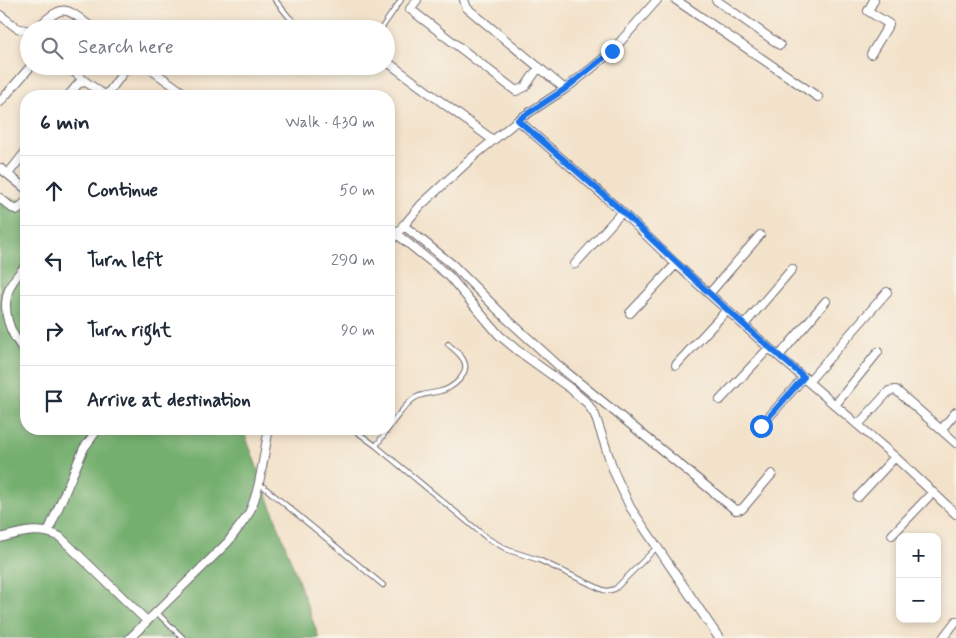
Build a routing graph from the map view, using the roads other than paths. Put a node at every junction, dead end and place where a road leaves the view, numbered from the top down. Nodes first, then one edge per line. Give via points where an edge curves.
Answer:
1 (275, 0) edge
2 (400, 0) edge
3 (417, 0) edge
4 (464, 0) edge
5 (658, 0) edge
6 (676, 0) edge
7 (716, 0) edge
8 (874, 0) edge
9 (0, 15) edge
10 (46, 20) edge
11 (81, 20) edge
12 (293, 20) edge
13 (387, 20) edge
14 (20, 29) edge
15 (780, 45) dead end
16 (871, 54) dead end
17 (539, 67) junction
18 (395, 68) edge
19 (23, 75) edge
20 (78, 75) edge
21 (121, 75) edge
22 (159, 75) edge
23 (86, 82) junction
24 (565, 89) junction
25 (73, 90) edge
26 (97, 90) edge
27 (110, 90) edge
28 (180, 90) edge
29 (818, 97) dead end
30 (0, 102) edge
31 (518, 120) junction
32 (493, 140) junction
33 (20, 159) edge
34 (0, 168) edge
35 (8, 174) junction
36 (20, 185) edge
37 (0, 198) edge
38 (20, 208) edge
39 (622, 212) junction
40 (403, 225) junction
41 (396, 233) joint
42 (760, 235) dead end
43 (575, 264) dead end
44 (676, 264) junction
45 (792, 269) dead end
46 (20, 273) edge
47 (887, 292) dead end
48 (709, 294) junction
49 (826, 301) dead end
50 (727, 310) junction
51 (630, 313) dead end
52 (744, 325) junction
53 (20, 344) edge
54 (448, 344) dead end
55 (769, 348) junction
56 (878, 352) dead end
57 (779, 356) junction
58 (676, 366) dead end
59 (807, 379) junction
60 (720, 400) dead end
61 (835, 405) junction
62 (956, 412) edge
63 (395, 422) edge
64 (858, 425) junction
65 (761, 426) dead end
66 (941, 430) junction
67 (94, 435) edge
68 (268, 435) edge
69 (361, 435) edge
70 (385, 435) edge
71 (956, 442) edge
72 (376, 446) junction
73 (895, 457) junction
74 (772, 474) dead end
75 (258, 482) junction
76 (932, 493) junction
77 (858, 497) dead end
78 (956, 514) edge
79 (48, 532) junction
80 (892, 535) dead end
81 (0, 538) edge
82 (658, 546) junction
83 (383, 585) dead end
84 (155, 612) junction
85 (147, 621) junction
86 (956, 621) edge
87 (130, 638) edge
88 (183, 638) edge
89 (719, 638) edge
90 (943, 638) edge

1 - 12 lane
2 - 13 lane
3 - 17 street via 410,10 516,91 526,87
4 - 17 street via 467,8
5 - 24 street via 612,51
6 - 29 street
7 - 15 street
8 - 16 street via 868,11 889,24
9 - 14 street
10 - 11 street via 63,10
17 - 24 street
18 - 32 street
19 - 30 street
20 - 23 street
21 - 27 street
22 - 28 street
23 - 25 street via 79,83
23 - 26 street
24 - 31 street
31 - 32 street
31 - 39 street
32 - 40 street
33 - 35 street
34 - 35 street
35 - 36 street
37 - 38 street via 12,208
39 - 43 street
39 - 44 street
40 - 41 street
40 - 74 street via 453,265 560,367 733,508 742,509
41 - 82 street via 449,276 499,335 587,403 624,495
42 - 48 street
44 - 48 street
44 - 51 street
45 - 52 street
46 - 53 street via 10,286 6,308 10,326
47 - 59 street
48 - 50 street
49 - 57 street
50 - 52 street
50 - 58 street
52 - 55 street
54 - 63 lane via 464,361 466,367 462,376 449,388 412,400
55 - 57 street
55 - 60 street
56 - 61 street
57 - 59 street
59 - 61 street
59 - 65 street
61 - 64 street
62 - 66 street
64 - 66 street via 889,391 896,390
64 - 73 street
66 - 71 street
67 - 79 street via 84,448
68 - 75 street
69 - 72 lane
70 - 72 lane
72 - 82 lane via 487,538 603,590 614,589
73 - 76 street
73 - 77 street
75 - 83 lane
75 - 84 street via 249,513 228,542
76 - 78 street
76 - 80 street
79 - 81 street via 34,530
79 - 85 street via 67,542
82 - 89 street
84 - 85 street
84 - 88 lane
85 - 87 street
86 - 90 street

